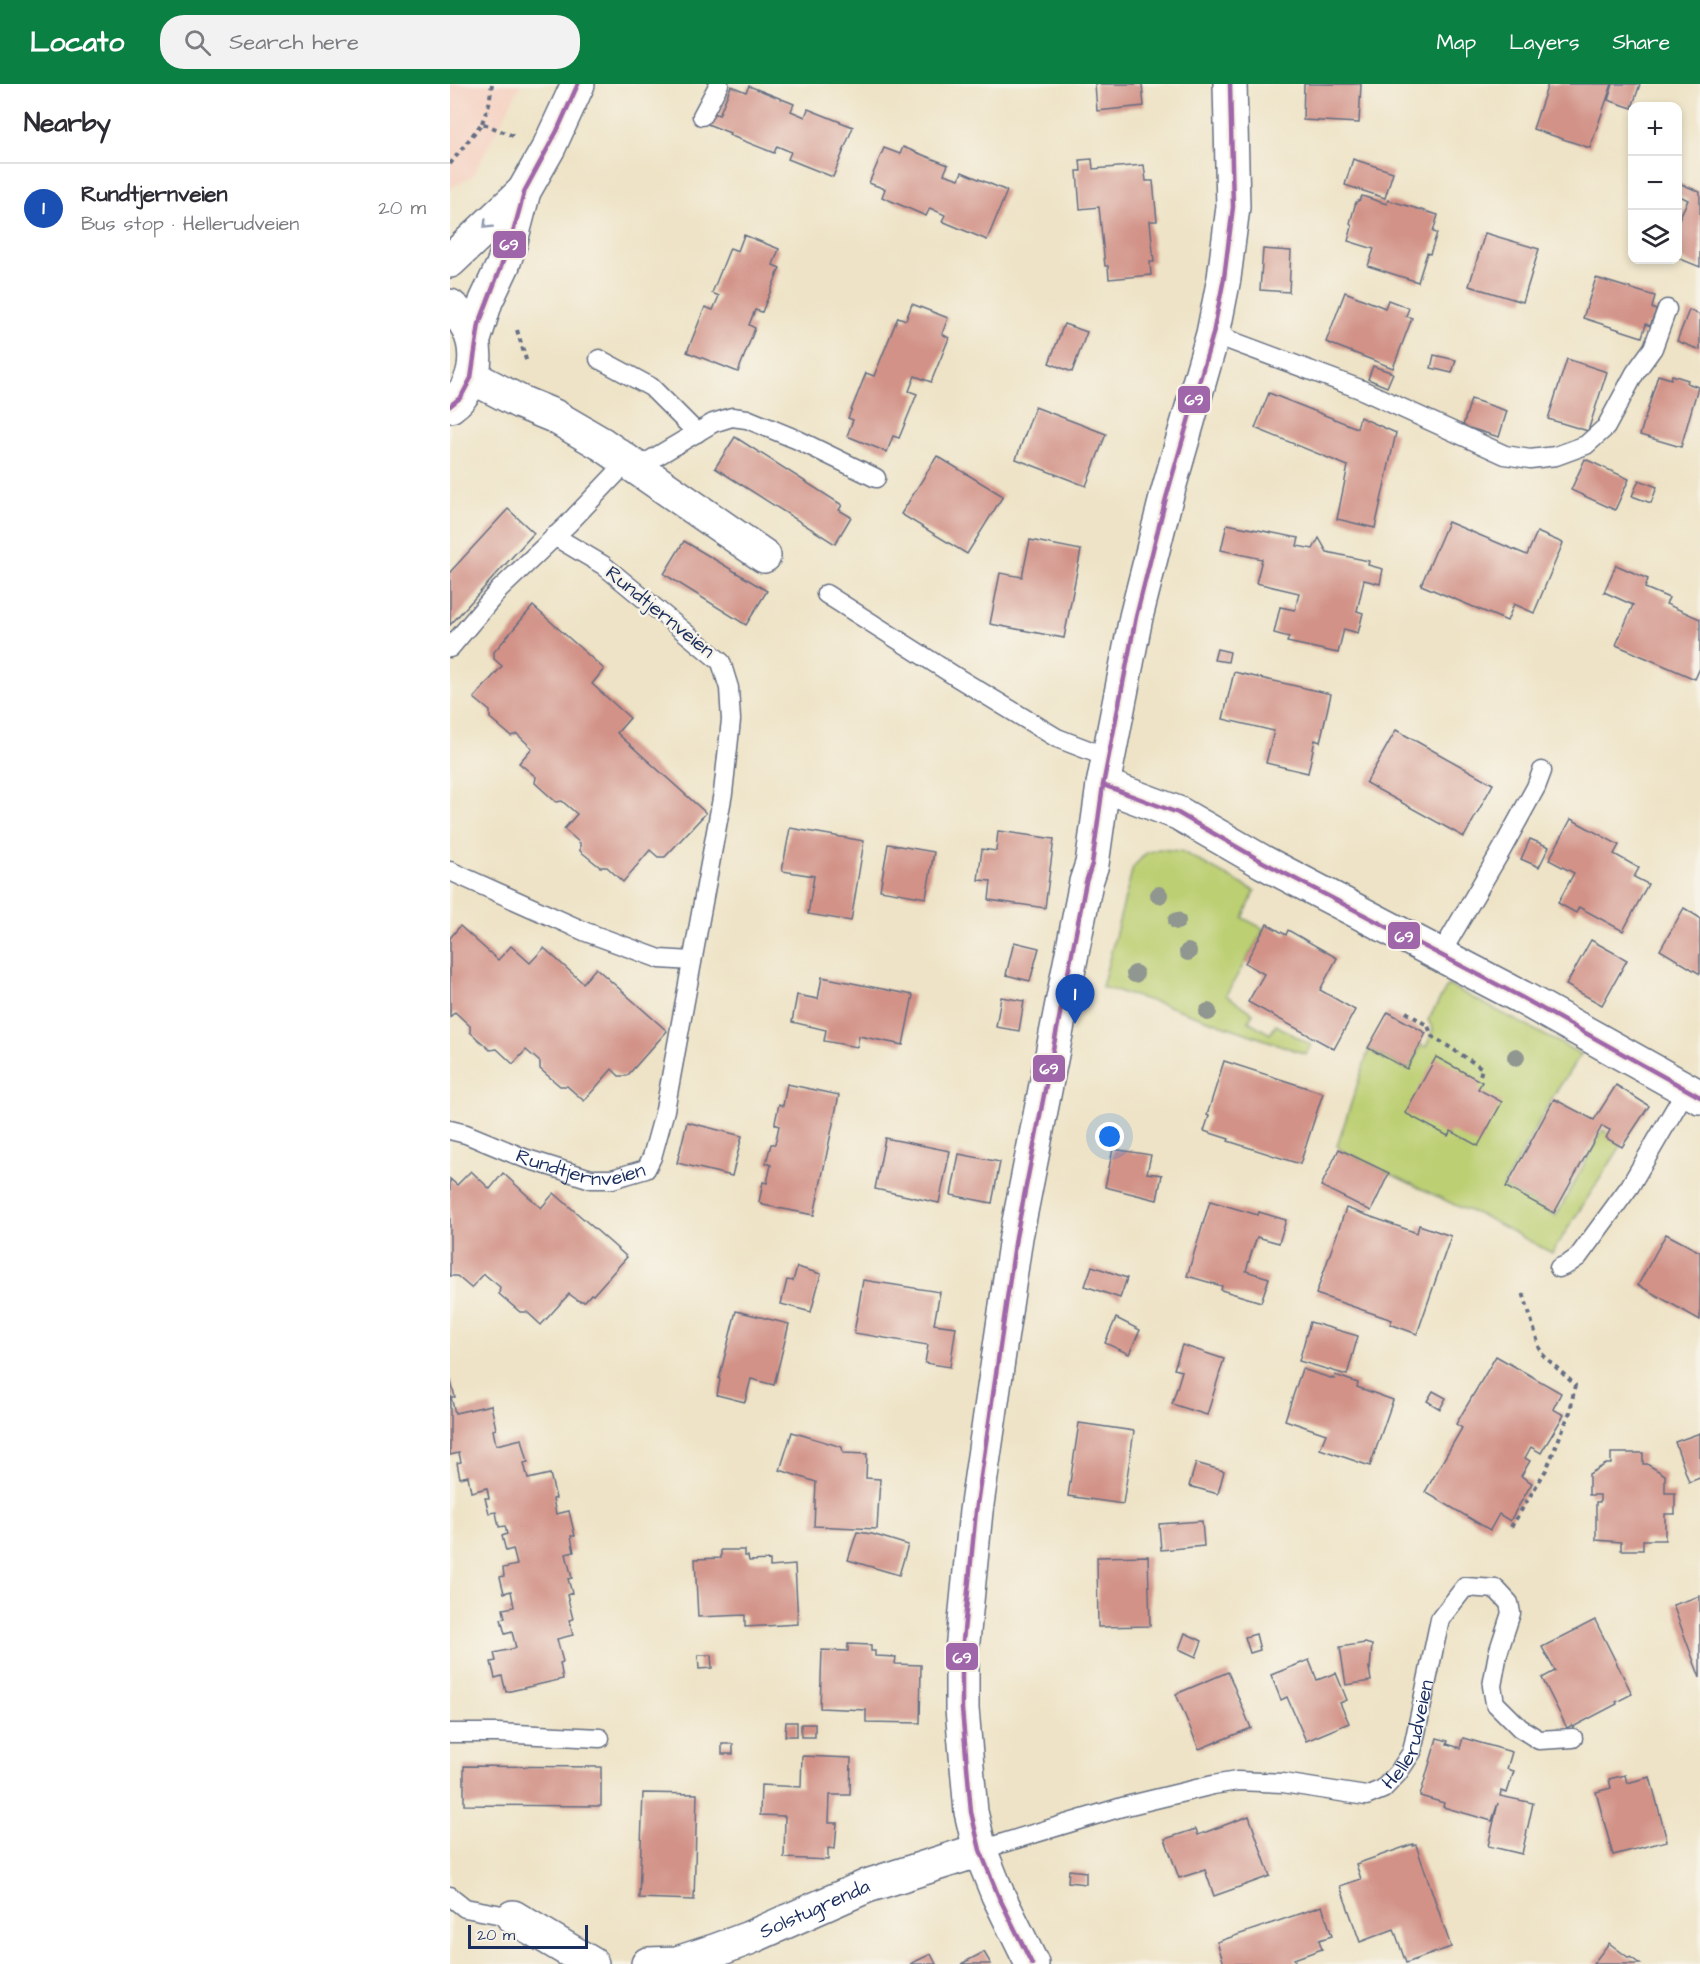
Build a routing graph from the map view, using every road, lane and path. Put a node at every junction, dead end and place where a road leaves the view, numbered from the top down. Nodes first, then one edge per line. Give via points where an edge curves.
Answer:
1 (492, 84) edge
2 (578, 84) edge
3 (719, 84) edge
4 (1230, 84) edge
5 (702, 116) dead end
6 (482, 123) junction
7 (513, 136) dead end
8 (450, 164) edge
9 (524, 191) junction
10 (450, 261) edge
11 (450, 306) edge
12 (1667, 309) dead end
13 (516, 324) dead end
14 (1214, 334) junction
15 (474, 340) junction
16 (599, 360) dead end
17 (529, 369) dead end
18 (472, 377) junction
19 (450, 406) edge
20 (697, 433) junction
21 (633, 464) junction
22 (876, 478) dead end
23 (554, 536) junction
24 (764, 555) dead end
25 (826, 594) dead end
26 (450, 648) edge
27 (1106, 771) junction
28 (1542, 771) dead end
29 (450, 870) edge
30 (1440, 955) junction
31 (692, 961) junction
32 (1406, 1012) dead end
33 (1480, 1076) dead end
34 (1693, 1094) edge
35 (450, 1130) edge
36 (1559, 1268) dead end
37 (1523, 1292) dead end
38 (1511, 1527) dead end
39 (450, 1733) edge
40 (600, 1738) dead end
41 (1574, 1738) dead end
42 (980, 1850) junction
43 (450, 1896) edge
44 (513, 1917) joint
45 (591, 1964) edge
46 (648, 1964) edge
47 (1032, 1964) edge

1 - 6 path
2 - 9 street
3 - 5 lane
4 - 14 street via 1233,207
6 - 7 path
6 - 8 path
9 -> 10 street
9 - 15 street via 508,249
11 - 15 street via 467,324
12 - 14 lane via 1653,348 1606,427 1586,445 1556,456 1530,459 1505,454 1360,389
13 - 17 path
14 - 27 street via 1136,617
15 - 18 street
16 - 20 lane via 651,387
18 - 19 street
18 - 21 street via 554,416
20 - 21 lane
20 - 22 lane via 732,417 747,419
21 - 23 lane
21 - 24 street
23 - 26 lane
23 - 31 lane, Rundtjernveien via 603,565 721,662 729,688 731,720 723,793
25 - 27 lane
27 - 30 street via 1253,856
27 - 42 street via 1092,864 1016,1237 976,1511 962,1651 962,1709 970,1812
28 - 30 lane
29 - 31 lane via 585,932 660,959
30 - 34 street
31 - 35 lane, Rundtjernveien via 665,1110 646,1169 612,1179 591,1179
32 - 33 path via 1428,1026 1432,1036 1482,1068
34 - 36 lane via 1578,1257
37 - 38 path via 1541,1353 1575,1385 1570,1412 1546,1470
39 - 40 lane
41 - 42 lane, Hellerudveien via 1539,1740 1520,1728 1495,1703 1492,1686 1511,1613 1509,1603 1496,1589 1465,1587 1440,1619 1412,1752 1383,1789 1366,1796 1284,1783 1238,1781 1122,1807
42 - 46 street, Solstugrenda via 867,1886 717,1950 677,1963
42 - 47 street
43 - 44 lane via 465,1908
44 - 45 street

